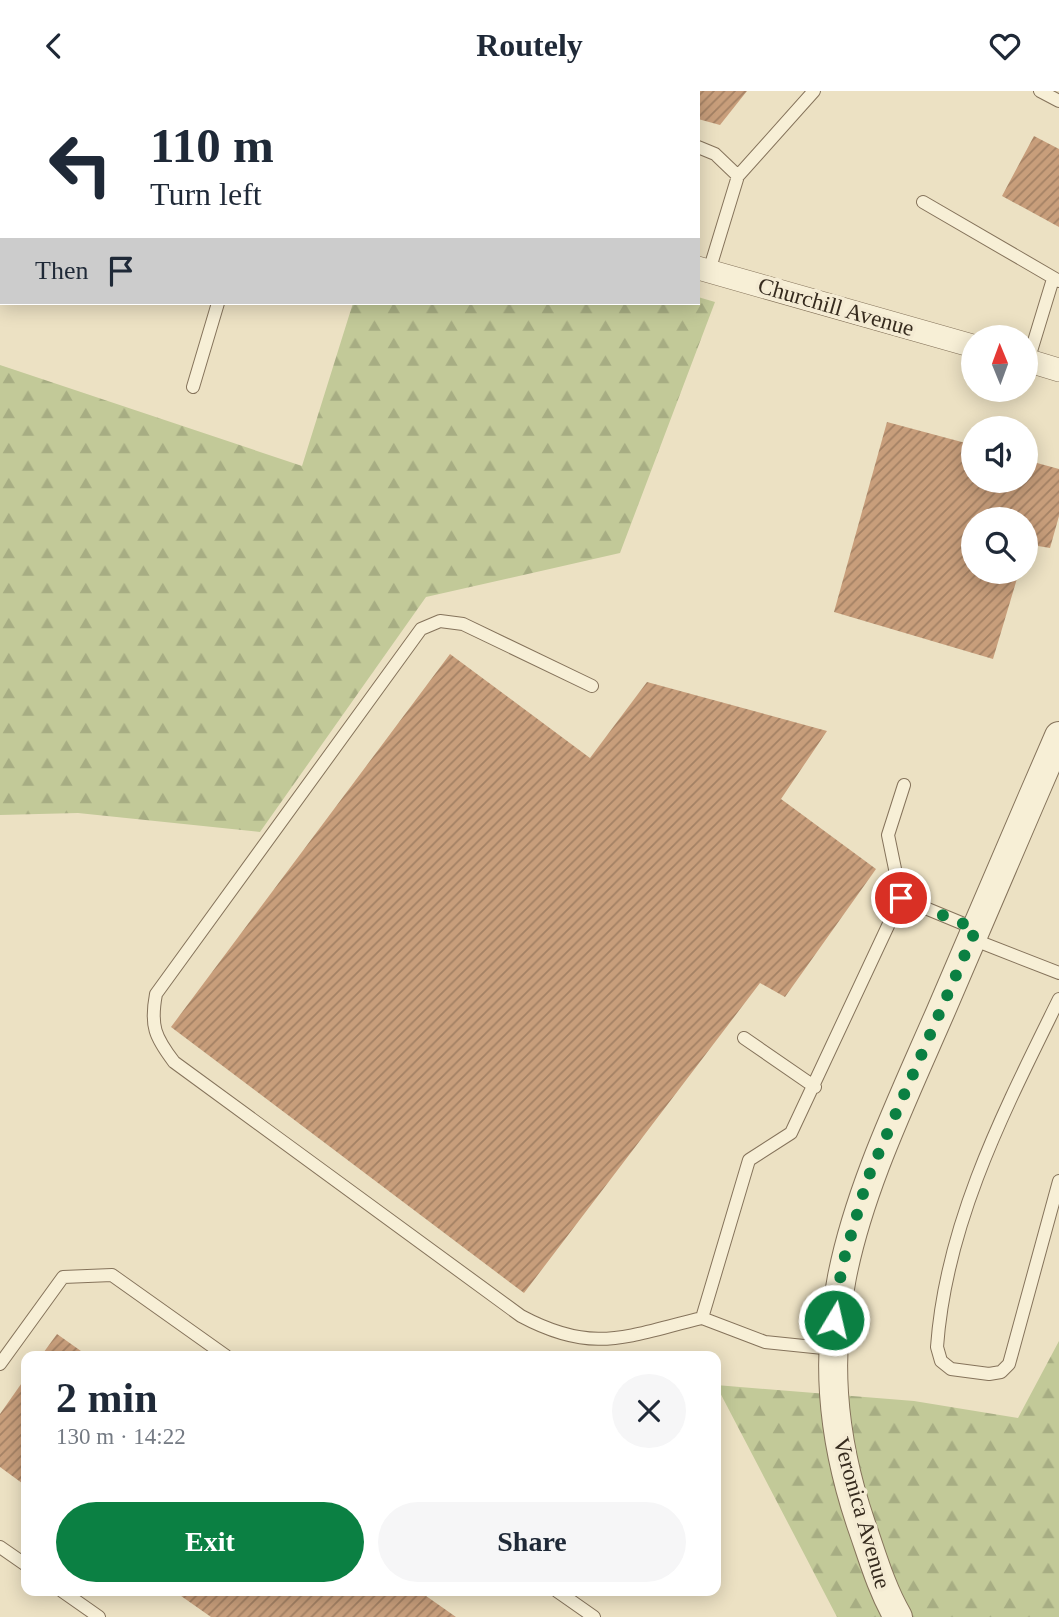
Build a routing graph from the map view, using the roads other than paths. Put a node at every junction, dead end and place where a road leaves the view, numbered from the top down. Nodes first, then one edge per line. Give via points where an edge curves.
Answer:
1 (814, 91) edge
2 (700, 148) edge
3 (738, 176) junction
4 (923, 202) dead end
5 (704, 269) edge
6 (1056, 280) edge
7 (217, 305) edge
8 (1038, 330) edge
9 (961, 342) edge
10 (1038, 364) edge
11 (1059, 370) edge
12 (192, 387) dead end
13 (592, 686) dead end
14 (1059, 736) edge
15 (904, 785) dead end
16 (901, 898) junction
17 (974, 934) junction
18 (1059, 973) edge
19 (1059, 999) edge
20 (744, 1038) dead end
21 (815, 1087) junction
22 (1059, 1181) edge
23 (702, 1318) junction
24 (833, 1349) junction
25 (219, 1351) edge
26 (0, 1364) edge
27 (0, 1547) edge
28 (21, 1562) edge
29 (69, 1596) edge
30 (564, 1596) edge
31 (99, 1617) edge
32 (594, 1617) edge
33 (898, 1617) edge

1 - 3 lane
2 - 3 lane via 715,154
3 - 5 lane
4 - 6 lane
5 - 9 street, Churchill Avenue
6 - 8 lane
7 - 12 lane
10 - 11 street
13 - 23 lane via 464,624 440,621 421,629 156,994 151,1019 159,1043 174,1062 521,1316 551,1332 581,1340 617,1339
14 - 17 street, Veronica Avenue
15 - 16 lane via 888,835
16 - 17 lane
16 - 21 lane
17 - 18 lane
17 - 24 street, Veronica Avenue via 867,1180 842,1266
19 - 22 lane via 990,1145 956,1235 937,1347 941,1361 951,1369 989,1374 1001,1372 1009,1364
20 - 21 lane
21 - 23 lane via 791,1133 749,1160
23 - 24 lane via 765,1342
24 - 33 street, Veronica Avenue via 837,1433 851,1493 887,1598
25 - 26 lane via 112,1275 63,1277
27 - 28 lane
29 - 31 lane
30 - 32 lane

